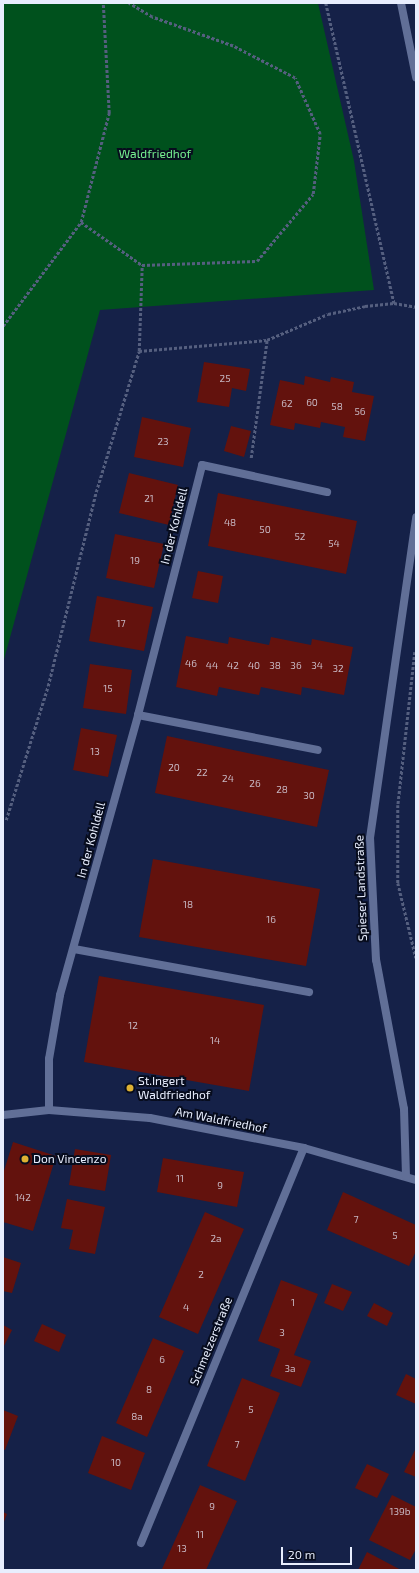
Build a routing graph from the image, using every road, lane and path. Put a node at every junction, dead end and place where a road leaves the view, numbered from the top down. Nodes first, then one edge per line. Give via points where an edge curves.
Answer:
1 (103, 3) edge
2 (128, 3) edge
3 (326, 3) edge
4 (401, 3) edge
5 (416, 77) edge
6 (81, 222) junction
7 (142, 266) junction
8 (394, 303) junction
9 (416, 308) edge
10 (3, 326) edge
11 (267, 340) junction
12 (139, 351) junction
13 (248, 475) junction
14 (327, 492) dead end
15 (416, 517) edge
16 (416, 644) edge
17 (138, 715) junction
18 (318, 750) dead end
19 (6, 820) dead end
20 (74, 949) junction
21 (416, 958) edge
22 (309, 992) dead end
23 (49, 1110) junction
24 (3, 1115) edge
25 (304, 1148) junction
26 (406, 1176) junction
27 (416, 1180) edge
28 (140, 1542) dead end

1 - 6 path via 110,113
2 - 7 path via 152,17 234,46 295,78 320,134 313,194 257,261
3 - 8 path
4 - 5 street
6 - 7 path
6 - 10 path
7 - 12 path
8 - 9 path
8 - 11 path via 328,314
11 - 12 path
11 - 13 path
12 - 19 path via 96,492 48,686
13 - 14 street, In der Kohldell
13 - 17 street, In der Kohldell via 202,465
15 - 26 street, Spieser Landstraße via 370,838 376,960 404,1109
16 - 21 path via 398,805 398,883
17 - 18 street
17 - 20 street, In der Kohldell
20 - 22 street
20 - 23 street, In der Kohldell via 60,995 49,1059
23 - 24 street, Am Waldfriedhof
23 - 25 street, Am Waldfriedhof via 150,1118
25 - 26 street, Am Waldfriedhof
25 - 28 street, Schmelzerstraße
26 - 27 street

